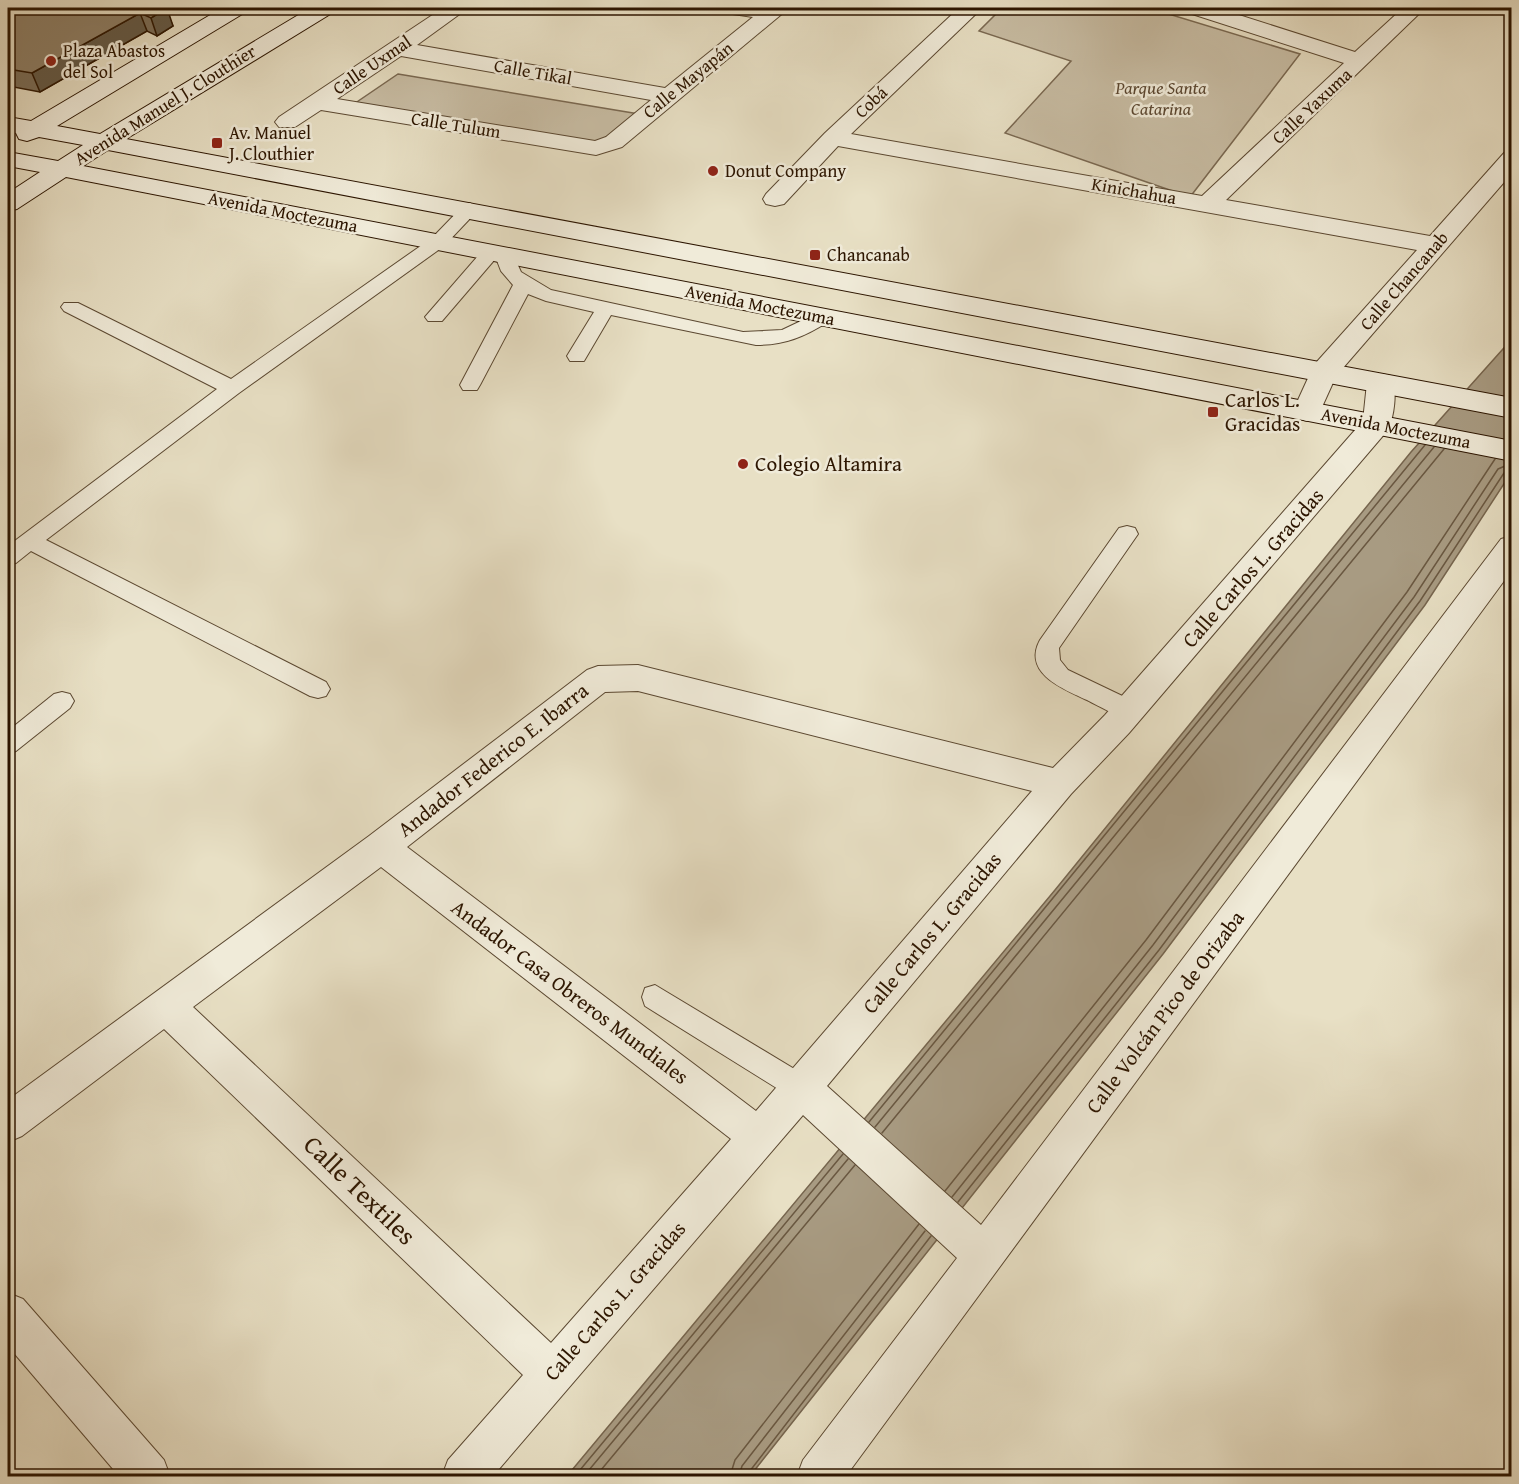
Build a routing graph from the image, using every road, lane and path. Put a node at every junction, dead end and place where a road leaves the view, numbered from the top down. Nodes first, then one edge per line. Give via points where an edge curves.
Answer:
1 (236, 8) edge
2 (324, 8) edge
3 (457, 8) edge
4 (734, 8) edge
5 (971, 8) edge
6 (1197, 8) edge
7 (1415, 8) edge
8 (775, 10) edge
9 (396, 48) junction
10 (1360, 61) junction
11 (669, 96) junction
12 (316, 102) junction
13 (287, 122) dead end
14 (8, 124) edge
15 (34, 129) junction
16 (833, 138) junction
17 (104, 142) junction
18 (8, 146) edge
19 (596, 148) joint
20 (1512, 158) edge
21 (8, 159) edge
22 (62, 170) junction
23 (775, 199) dead end
24 (8, 204) edge
25 (1208, 204) junction
26 (470, 209) junction
27 (438, 242) junction
28 (1435, 244) junction
29 (498, 255) junction
30 (523, 285) junction
31 (71, 308) dead end
32 (606, 308) junction
33 (435, 317) dead end
34 (822, 317) junction
35 (772, 340) junction
36 (809, 349) dead end
37 (577, 356) dead end
38 (1324, 372) junction
39 (1381, 383) junction
40 (470, 385) dead end
41 (232, 388) junction
42 (1512, 408) edge
43 (1307, 411) junction
44 (1377, 424) junction
45 (1512, 451) edge
46 (1127, 534) dead end
47 (29, 541) junction
48 (1512, 547) edge
49 (8, 557) edge
50 (318, 688) dead end
51 (62, 701) dead end
52 (1129, 710) junction
53 (8, 744) edge
54 (1059, 784) junction
55 (381, 847) junction
56 (655, 997) dead end
57 (167, 1007) junction
58 (801, 1088) junction
59 (8, 1123) edge
60 (758, 1136) junction
61 (971, 1243) junction
62 (8, 1314) edge
63 (553, 1374) junction
64 (148, 1476) edge
65 (464, 1476) edge
66 (819, 1476) edge

1 - 15 street
2 - 17 street, Avenida Manuel J. Clouthier
3 - 9 street, Calle Uxmal
4 - 8 street
5 - 16 street, Cobá
6 - 10 street
7 - 10 street, Calle Yaxuma
8 - 11 street, Calle Mayapán
9 - 11 street, Calle Tikal
9 - 12 street, Calle Uxmal
10 - 25 street, Calle Yaxuma
11 - 19 street, Calle Mayapán via 614,142
12 - 13 street, Calle Uxmal
12 - 19 street, Calle Tulum
14 - 15 street, Avenida Moctezuma
15 - 17 street, Avenida Moctezuma
15 - 18 street
16 - 23 street, Cobá
16 - 25 street, Kinichahua
17 - 22 street, Avenida Manuel J. Clouthier
17 - 26 street, Avenida Moctezuma
20 - 28 street, Calle Chancanab
21 - 22 street, Avenida Moctezuma
22 - 24 street, Avenida Manuel J. Clouthier
22 - 27 street, Avenida Moctezuma
25 - 28 street, Kinichahua
26 - 27 lane
26 - 38 street, Avenida Moctezuma
27 - 29 street, Avenida Moctezuma
27 - 41 lane
28 - 38 street, Calle Chancanab
29 - 30 lane
29 - 33 lane
29 - 34 street, Avenida Moctezuma
30 - 32 lane via 546,295
30 - 40 lane
31 - 41 lane
32 - 35 lane via 743,338
32 - 37 lane
34 - 35 lane via 796,334
34 - 43 street, Avenida Moctezuma
35 - 36 lane
38 - 39 street, Avenida Moctezuma
38 - 43 street, Calle Chancanab
39 - 42 street, Avenida Moctezuma
39 - 44 street
41 - 47 lane
43 - 44 street, Avenida Moctezuma
44 - 45 street, Avenida Moctezuma
44 - 52 street, Calle Carlos L. Gracidas
46 - 52 lane via 1048,646 1048,663 1060,677
47 - 49 lane
47 - 50 lane
48 - 61 street, Calle Volcán Pico de Orizaba
51 - 53 lane
52 - 54 street, Calle Carlos L. Gracidas
54 - 55 street, Andador Federico E. Ibarra via 638,678 598,679
54 - 58 street, Calle Carlos L. Gracidas
55 - 57 street, Andador Federico E. Ibarra
55 - 60 street, Andador Casa Obreros Mundiales
56 - 58 lane
57 - 59 street, Andador Federico E. Ibarra
57 - 63 street, Calle Textiles
58 - 60 street, Calle Carlos L. Gracidas
58 - 61 street
60 - 63 street, Calle Carlos L. Gracidas
61 - 66 street, Calle Volcán Pico de Orizaba
62 - 64 street
63 - 65 street, Calle Carlos L. Gracidas

